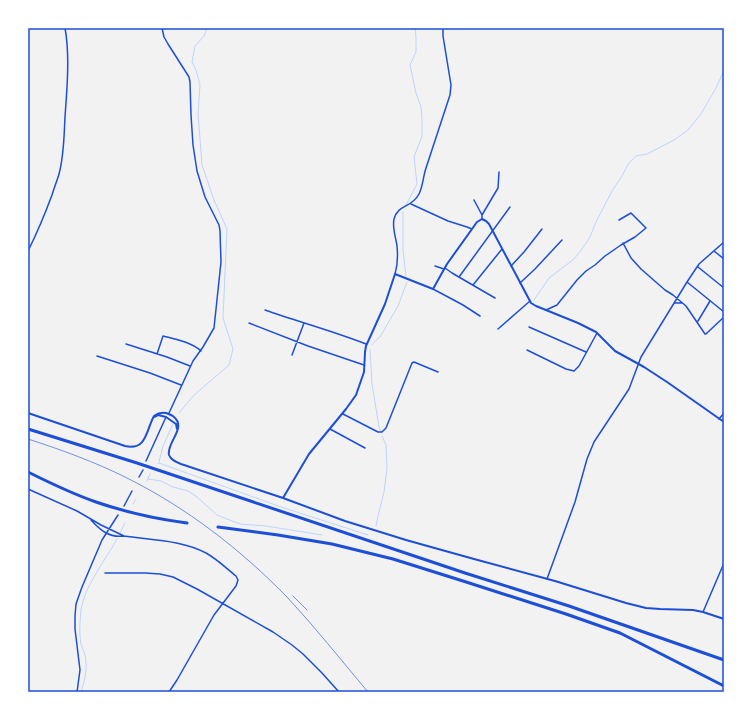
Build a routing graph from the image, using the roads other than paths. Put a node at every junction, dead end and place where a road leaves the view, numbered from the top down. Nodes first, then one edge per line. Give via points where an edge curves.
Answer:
1 (65, 28) edge
2 (162, 28) edge
3 (443, 28) edge
4 (499, 172) dead end
5 (474, 200) dead end
6 (411, 204) junction
7 (510, 207) dead end
8 (482, 215) junction
9 (482, 219) junction
10 (619, 220) dead end
11 (472, 229) junction
12 (542, 229) dead end
13 (492, 231) junction
14 (562, 240) dead end
15 (724, 242) edge
16 (623, 244) junction
17 (502, 249) junction
18 (28, 251) edge
19 (714, 251) junction
20 (724, 260) edge
21 (435, 266) dead end
22 (511, 266) junction
23 (697, 267) junction
24 (445, 269) junction
25 (395, 274) junction
26 (459, 277) junction
27 (687, 282) junction
28 (520, 283) junction
29 (473, 285) junction
30 (724, 288) edge
31 (434, 289) junction
32 (495, 298) dead end
33 (677, 299) junction
34 (530, 301) junction
35 (710, 301) junction
36 (682, 302) junction
37 (674, 303) junction
38 (265, 310) dead end
39 (546, 310) junction
40 (724, 312) edge
41 (480, 316) dead end
42 (724, 317) edge
43 (697, 322) junction
44 (249, 323) dead end
45 (304, 323) junction
46 (530, 327) dead end
47 (498, 329) dead end
48 (597, 333) junction
49 (297, 342) junction
50 (126, 344) dead end
51 (367, 344) junction
52 (527, 350) dead end
53 (200, 351) junction
54 (586, 352) junction
55 (157, 354) junction
56 (292, 355) dead end
57 (96, 356) dead end
58 (638, 364) junction
59 (364, 365) junction
60 (190, 366) junction
61 (438, 372) dead end
62 (181, 385) junction
63 (28, 413) edge
64 (724, 413) edge
65 (168, 414) junction
66 (342, 414) junction
67 (166, 417) junction
68 (152, 419) junction
69 (719, 419) junction
70 (724, 422) edge
71 (28, 429) edge
72 (330, 429) junction
73 (177, 431) junction
74 (365, 448) dead end
75 (146, 461) dead end
76 (143, 470) dead end
77 (28, 472) edge
78 (139, 477) dead end
79 (28, 489) edge
80 (132, 491) dead end
81 (283, 498) junction
82 (124, 506) dead end
83 (118, 514) dead end
84 (91, 520) junction
85 (187, 523) dead end
86 (218, 527) dead end
87 (109, 529) junction
88 (106, 533) junction
89 (124, 536) junction
90 (724, 563) edge
91 (105, 573) dead end
92 (547, 579) junction
93 (222, 603) junction
94 (703, 612) junction
95 (724, 619) edge
96 (724, 660) edge
97 (724, 686) edge
98 (77, 692) edge
99 (169, 692) edge
100 (339, 692) edge

1 - 18 street via 67,95 61,165 39,228
2 - 53 street via 174,56 189,77 197,171 220,231 221,267 216,322
3 - 6 street via 450,95 422,188
4 - 8 street via 498,188
5 - 8 street
6 - 11 street via 448,222
6 - 25 street via 401,208 394,220 398,247
7 - 13 street
8 - 9 street
9 - 11 street
9 - 13 street via 489,224
10 - 16 street via 631,213 646,228
11 - 24 street
12 - 22 street
13 - 17 street
13 - 26 street
14 - 28 street
15 - 19 street
16 - 33 street via 641,269
16 - 39 street via 586,271 557,305
17 - 22 street
17 - 29 street
19 - 20 street
19 - 23 street
21 - 24 street
22 - 28 street
23 - 27 street
23 - 30 street
24 - 26 street
24 - 31 street
25 - 31 street
25 - 51 street
26 - 29 street
27 - 33 street
27 - 35 street
28 - 34 street
29 - 32 street
31 - 41 street
33 - 36 street
33 - 37 street
34 - 39 street
34 - 47 street
35 - 40 street
35 - 43 street
36 - 37 street
36 - 43 street
37 - 58 street
38 - 45 street
39 - 48 street
42 - 43 street via 706,334
44 - 49 street
45 - 49 street
45 - 51 street
46 - 54 street
48 - 54 street
48 - 58 street via 615,351
49 - 56 street
49 - 59 street
50 - 55 street
51 - 59 street
52 - 54 street via 574,371
53 - 55 street via 163,336
53 - 60 street
55 - 60 street
57 - 62 street
58 - 69 street
58 - 92 street via 629,389 591,448 575,502
59 - 66 street via 356,395
60 - 62 street
61 - 66 street via 412,363 385,431 378,432
62 - 65 street
63 - 68 street via 132,447 143,442
64 - 69 street
65 - 67 street
65 - 68 street via 157,413
65 - 73 street via 176,420
66 - 72 street
67 - 68 street via 158,415
67 - 73 street via 176,424
67 - 75 street
69 - 70 street
71 - 96 highway via 569,606
72 - 74 street
72 - 81 street via 305,460
73 - 81 street via 169,453 175,462
76 - 78 street
77 - 85 highway via 96,502 141,515
79 - 84 street
80 - 82 street
81 - 92 street via 406,540
83 - 87 street
84 - 87 street
84 - 88 street
86 - 97 highway via 332,544 376,554 456,579 620,632
87 - 88 street
87 - 89 street
88 - 89 street
88 - 98 street via 76,604 75,630 80,670
89 - 93 street via 188,546 214,558 238,580
90 - 94 street
91 - 93 street via 160,574 197,589
92 - 94 street via 646,608
93 - 99 street
93 - 100 street via 273,632 304,654
94 - 95 street

